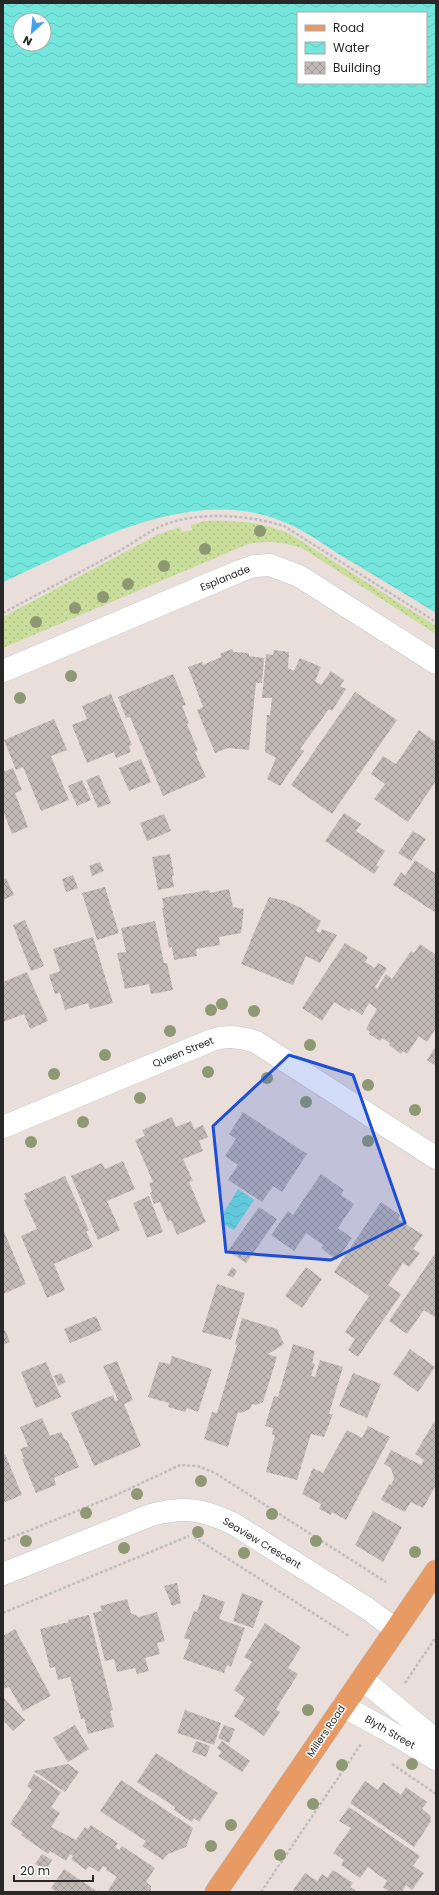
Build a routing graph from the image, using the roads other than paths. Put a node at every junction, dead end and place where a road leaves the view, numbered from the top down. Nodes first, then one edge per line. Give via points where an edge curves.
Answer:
1 (436, 663) edge
2 (3, 671) edge
3 (3, 1127) edge
4 (436, 1158) edge
5 (436, 1571) edge
6 (3, 1574) edge
7 (395, 1629) junction
8 (362, 1679) junction
9 (343, 1706) junction
10 (436, 1740) edge
11 (436, 1759) edge
12 (216, 1892) edge

1 - 2 street, Esplanade via 299,576 270,565 254,566 240,571
3 - 4 street, Queen Street via 212,1040 223,1036 237,1036 256,1042
5 - 7 main road, Millers Road
6 - 7 street, Seaview Crescent via 151,1515 171,1510 192,1509 211,1513 234,1524 368,1609
7 - 8 main road, Millers Road
8 - 9 main road, Millers Road
8 - 10 street, Blyth Street
9 - 11 street, Blyth Street
9 - 12 main road, Millers Road

